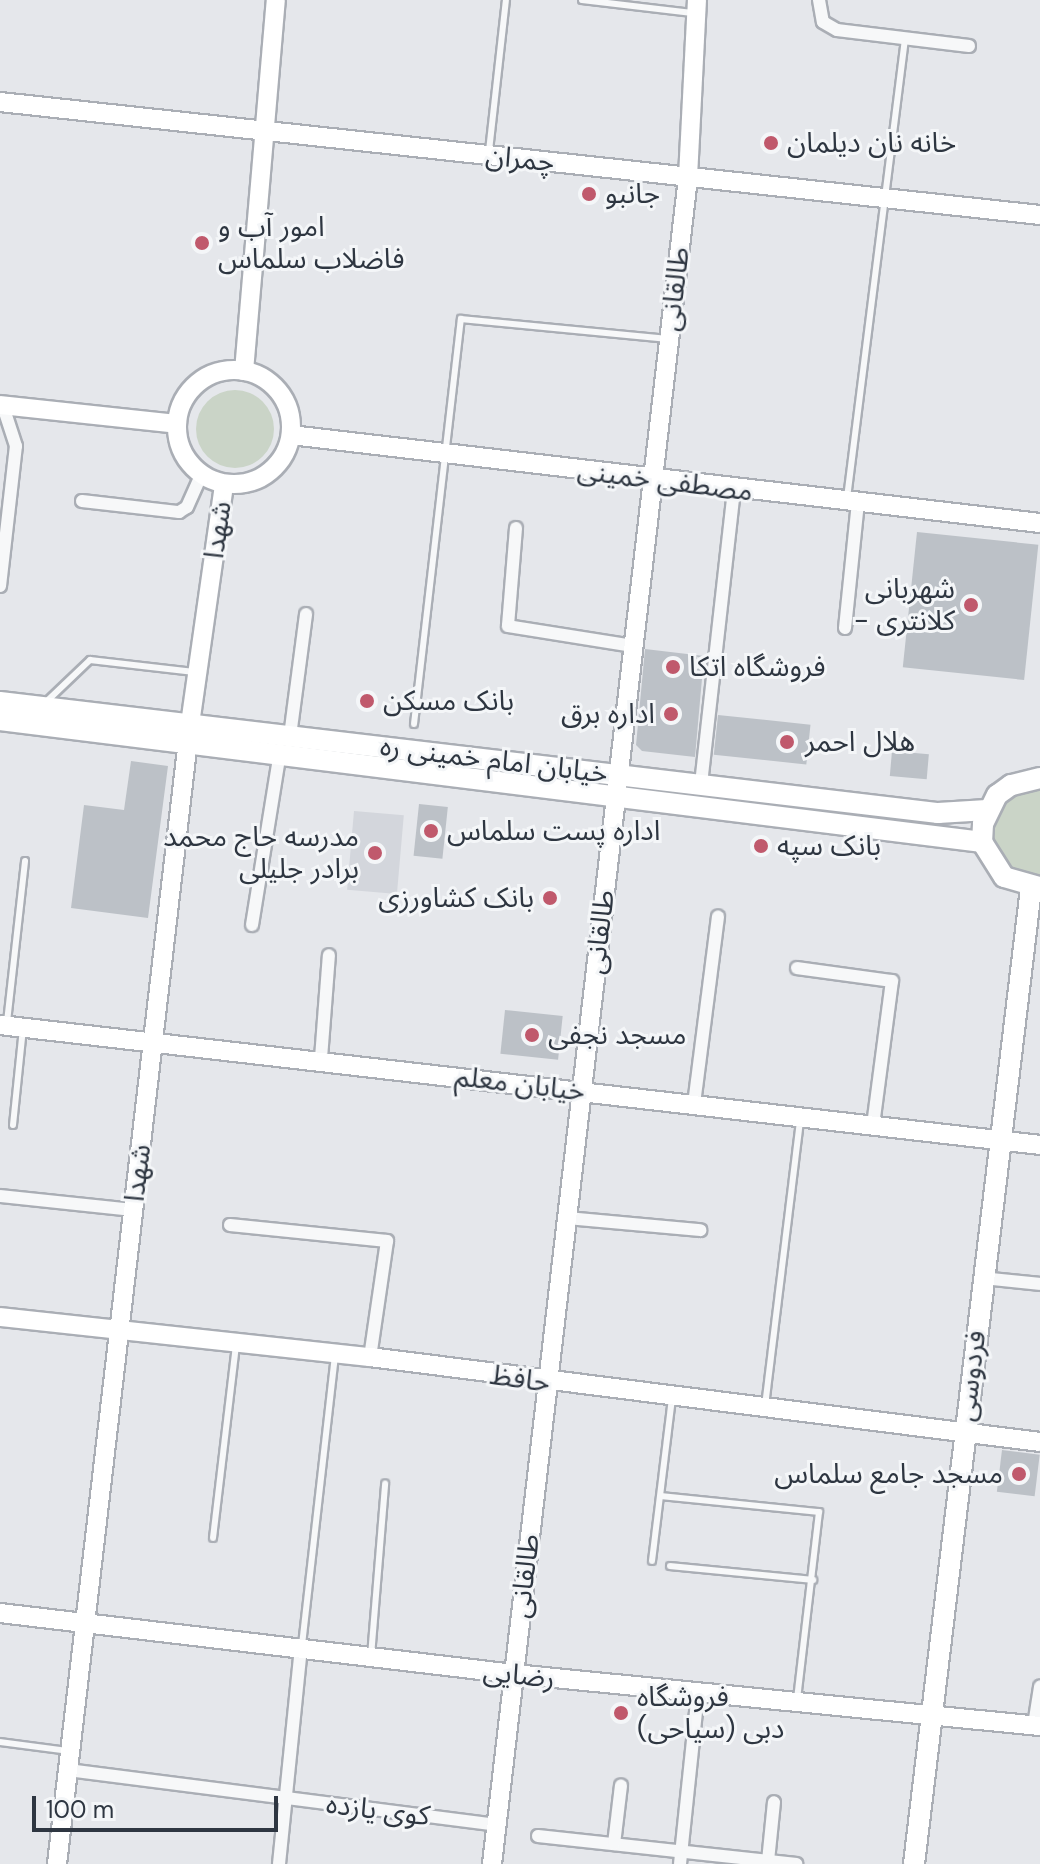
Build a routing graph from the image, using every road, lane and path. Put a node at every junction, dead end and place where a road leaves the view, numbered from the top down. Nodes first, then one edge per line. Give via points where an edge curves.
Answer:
1 (276, 0) edge
2 (506, 0) edge
3 (582, 0) edge
4 (819, 0) edge
5 (696, 7) edge
6 (905, 41) junction
7 (969, 46) dead end
8 (0, 102) edge
9 (263, 131) junction
10 (489, 155) junction
11 (688, 177) junction
12 (885, 198) junction
13 (1040, 215) edge
14 (669, 340) junction
15 (244, 371) junction
16 (2, 406) edge
17 (177, 424) junction
18 (291, 435) junction
19 (445, 455) junction
20 (201, 475) junction
21 (653, 479) junction
22 (224, 484) junction
23 (734, 490) junction
24 (82, 501) dead end
25 (853, 502) junction
26 (1040, 523) edge
27 (516, 528) dead end
28 (0, 586) edge
29 (306, 614) dead end
30 (845, 628) dead end
31 (633, 646) junction
32 (198, 672) junction
33 (0, 702) edge
34 (41, 707) junction
35 (0, 720) edge
36 (414, 724) dead end
37 (189, 734) junction
38 (285, 745) junction
39 (618, 775) junction
40 (1040, 778) edge
41 (701, 784) junction
42 (616, 796) junction
43 (987, 810) junction
44 (982, 842) junction
45 (25, 861) dead end
46 (1036, 888) edge
47 (718, 917) dead end
48 (252, 925) dead end
49 (329, 955) dead end
50 (797, 968) dead end
51 (10, 1026) edge
52 (153, 1043) junction
53 (321, 1058) junction
54 (581, 1092) junction
55 (694, 1104) junction
56 (800, 1117) junction
57 (13, 1125) dead end
58 (873, 1125) junction
59 (998, 1140) junction
60 (1040, 1145) edge
61 (0, 1196) edge
62 (134, 1210) junction
63 (567, 1218) junction
64 (230, 1225) dead end
65 (700, 1230) dead end
66 (982, 1278) junction
67 (1040, 1284) edge
68 (0, 1317) edge
69 (119, 1332) junction
70 (236, 1346) junction
71 (335, 1354) junction
72 (370, 1357) junction
73 (548, 1383) junction
74 (672, 1398) junction
75 (765, 1409) junction
76 (964, 1433) junction
77 (1040, 1442) edge
78 (385, 1484) dead end
79 (661, 1496) junction
80 (213, 1538) dead end
81 (652, 1561) dead end
82 (670, 1566) dead end
83 (813, 1580) junction
84 (0, 1613) edge
85 (86, 1623) junction
86 (301, 1649) junction
87 (371, 1657) junction
88 (514, 1674) junction
89 (1040, 1686) edge
90 (698, 1693) junction
91 (797, 1702) junction
92 (932, 1713) junction
93 (1037, 1726) edge
94 (0, 1742) edge
95 (69, 1761) junction
96 (621, 1785) dead end
97 (286, 1798) junction
98 (774, 1802) dead end
99 (496, 1825) junction
100 (538, 1836) dead end
101 (614, 1844) junction
102 (681, 1858) edge
103 (740, 1861) edge
104 (768, 1861) junction
105 (57, 1864) edge
106 (279, 1864) edge
107 (492, 1864) edge
108 (796, 1864) edge
109 (914, 1864) edge

1 - 9 street
2 - 10 lane
3 - 5 lane
4 - 6 street via 823,22 837,30
5 - 11 street, طالقانی
6 - 7 street
6 - 12 lane
8 - 9 street, چمران
9 - 10 street, چمران
9 - 15 street
10 - 11 street, چمران
11 - 12 street, چمران
11 - 14 street, طالقانی
12 - 13 street, چمران
12 - 25 lane
14 - 19 lane via 461,319
14 - 21 street, طالقانی
15 - 17 street via 205,378 181,406
15 - 18 street via 273,385 284,399
16 - 17 street
16 - 28 street via 16,446
17 - 20 street via 187,461
18 - 19 street, مصطفی خمینی
18 - 22 street via 274,470 257,480
19 - 21 street, مصطفی خمینی
19 - 36 lane
20 - 22 street
20 - 24 street via 187,507 179,512
21 - 23 street, مصطفی خمینی
21 - 31 street, طالقانی
22 - 32 street, شهدا
23 - 25 street, مصطفی خمینی
23 - 41 street
25 - 26 street, مصطفی خمینی
25 - 30 street
27 - 31 street via 508,626
29 - 38 street
31 - 39 street, طالقانی
32 - 34 lane via 90,660
32 - 37 street, شهدا
33 - 34 main road, خیابان امام خمینی ره
34 - 37 main road, خیابان امام خمینی ره
35 - 37 main road, خیابان امام خمینی ره
37 - 38 main road, خیابان امام خمینی ره
37 - 52 street, شهدا
38 - 39 main road, خیابان امام خمینی ره
38 - 42 main road, خیابان امام خمینی ره
38 - 48 street
39 - 41 main road, خیابان امام خمینی ره
39 - 42 street, طالقانی
40 - 43 main road via 1011,785
41 - 43 main road, خیابان امام خمینی ره via 938,813
42 - 44 main road, خیابان امام خمینی ره
42 - 54 street, طالقانی
43 - 44 main road
44 - 46 main road via 1004,877
45 - 51 lane
46 - 59 main road, فردوسی
47 - 55 street
49 - 53 street
50 - 58 street via 892,981
51 - 52 street, خیابان معلم
51 - 57 lane
52 - 53 street, خیابان معلم
52 - 62 street, شهدا
53 - 54 street, خیابان معلم
54 - 55 street, خیابان معلم
54 - 63 street, طالقانی
55 - 56 street, خیابان معلم
56 - 58 street, خیابان معلم
56 - 75 lane
58 - 59 street, خیابان معلم
59 - 60 street, خیابان معلم
59 - 66 main road, فردوسی
61 - 62 street
62 - 69 street, شهدا
63 - 65 street
63 - 73 street, طالقانی
64 - 72 street via 387,1241
66 - 67 street
66 - 76 main road, فردوسی
68 - 69 street, حافظ
69 - 70 street, حافظ
69 - 85 street, شهدا
70 - 71 street, حافظ
70 - 80 lane
71 - 72 street, حافظ
71 - 86 lane
72 - 73 street, حافظ
73 - 74 street, حافظ
73 - 88 street, طالقانی
74 - 75 street, حافظ
74 - 79 lane
75 - 76 street, حافظ
76 - 77 street, حافظ
76 - 92 main road, فردوسی
78 - 87 lane
79 - 81 lane
79 - 83 lane via 819,1512
82 - 83 lane
83 - 91 lane
84 - 85 street, رضایی
85 - 86 street, رضایی
85 - 95 street, شهدا
86 - 87 street, رضایی
86 - 97 street
87 - 88 street, رضایی
88 - 90 street, رضایی
88 - 99 street, طالقانی
89 - 93 street
90 - 91 street, رضایی
90 - 102 street
91 - 92 street, رضایی
92 - 93 street, رضایی
92 - 109 main road, فردوسی
94 - 95 lane
95 - 97 street, کوی یازده
95 - 105 street, شهدا
96 - 101 street
97 - 99 street, کوی یازده
97 - 106 street
98 - 104 street
99 - 107 street, طالقانی
100 - 101 street
101 - 102 street
102 - 103 street
103 - 104 street
104 - 108 street

